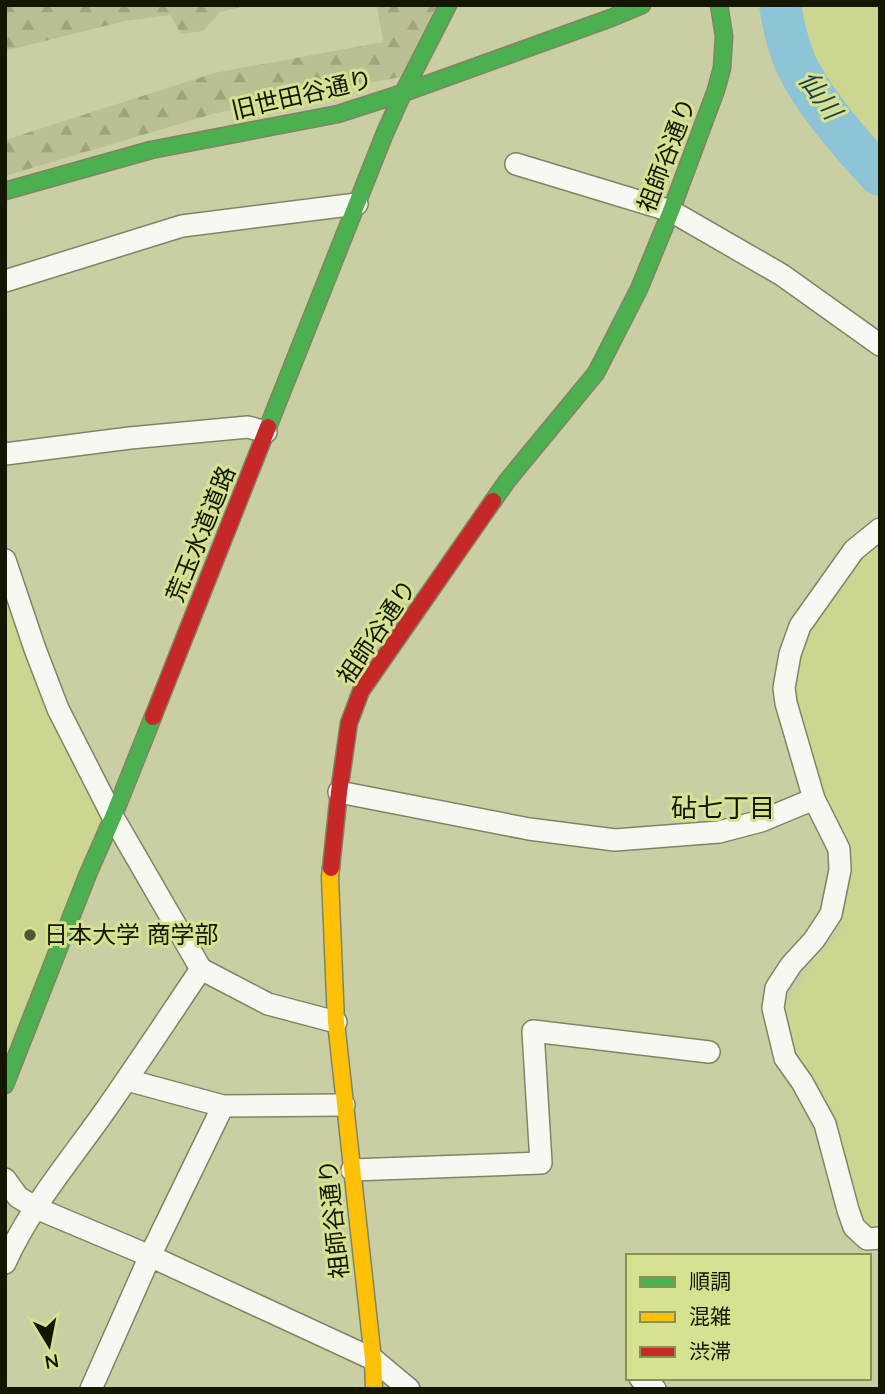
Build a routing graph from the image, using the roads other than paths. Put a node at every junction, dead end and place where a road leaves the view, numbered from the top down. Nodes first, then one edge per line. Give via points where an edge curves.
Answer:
1 (449, 5) edge
2 (642, 5) edge
3 (719, 5) edge
4 (403, 93) junction
5 (516, 164) dead end
6 (5, 191) edge
7 (357, 204) junction
8 (671, 211) junction
9 (5, 281) edge
10 (880, 345) edge
11 (266, 432) junction
12 (5, 454) edge
13 (880, 529) edge
14 (5, 560) edge
15 (339, 792) junction
16 (814, 799) junction
17 (113, 817) junction
18 (201, 969) junction
19 (336, 1022) junction
20 (709, 1052) dead end
21 (127, 1080) junction
22 (5, 1085) edge
23 (344, 1105) junction
24 (223, 1106) junction
25 (352, 1170) junction
26 (5, 1179) edge
27 (36, 1208) junction
28 (880, 1238) edge
29 (150, 1256) junction
30 (5, 1263) edge
31 (373, 1359) junction
32 (91, 1389) edge
33 (374, 1389) edge
34 (409, 1389) edge

1 - 4 street, 荒玉水道道路
2 - 4 street, 旧世田谷通り
3 - 8 street, 祖師谷通り via 724,36 722,68
4 - 6 street, 旧世田谷通り via 338,114 150,150
4 - 7 street, 荒玉水道道路
5 - 8 street
7 - 9 street via 182,226
7 - 11 street, 荒玉水道道路
8 - 10 street via 782,275
8 - 15 street, 祖師谷通り via 639,289 596,373 507,481 361,691 349,723
11 - 12 street via 248,427
11 - 17 street, 荒玉水道道路
13 - 16 street via 854,550 807,615 790,654 786,703
14 - 17 street via 58,709
15 - 16 street via 529,830 615,840 719,832
15 - 19 street, 祖師谷通り via 330,877
16 - 28 street via 839,849 840,870 831,914 776,988 773,1008 785,1058 825,1125 854,1227 867,1239
17 - 18 street
17 - 22 street, 荒玉水道道路
18 - 19 street via 268,1004
18 - 21 street
19 - 23 street, 祖師谷通り
20 - 25 street via 534,1031 541,1163
21 - 24 street
21 - 27 street
23 - 24 street
23 - 25 street, 祖師谷通り
24 - 29 street
25 - 31 street, 祖師谷通り
26 - 27 street via 18,1197
27 - 29 street
27 - 30 street
29 - 31 street
29 - 32 street
31 - 33 street, 祖師谷通り
31 - 34 street

